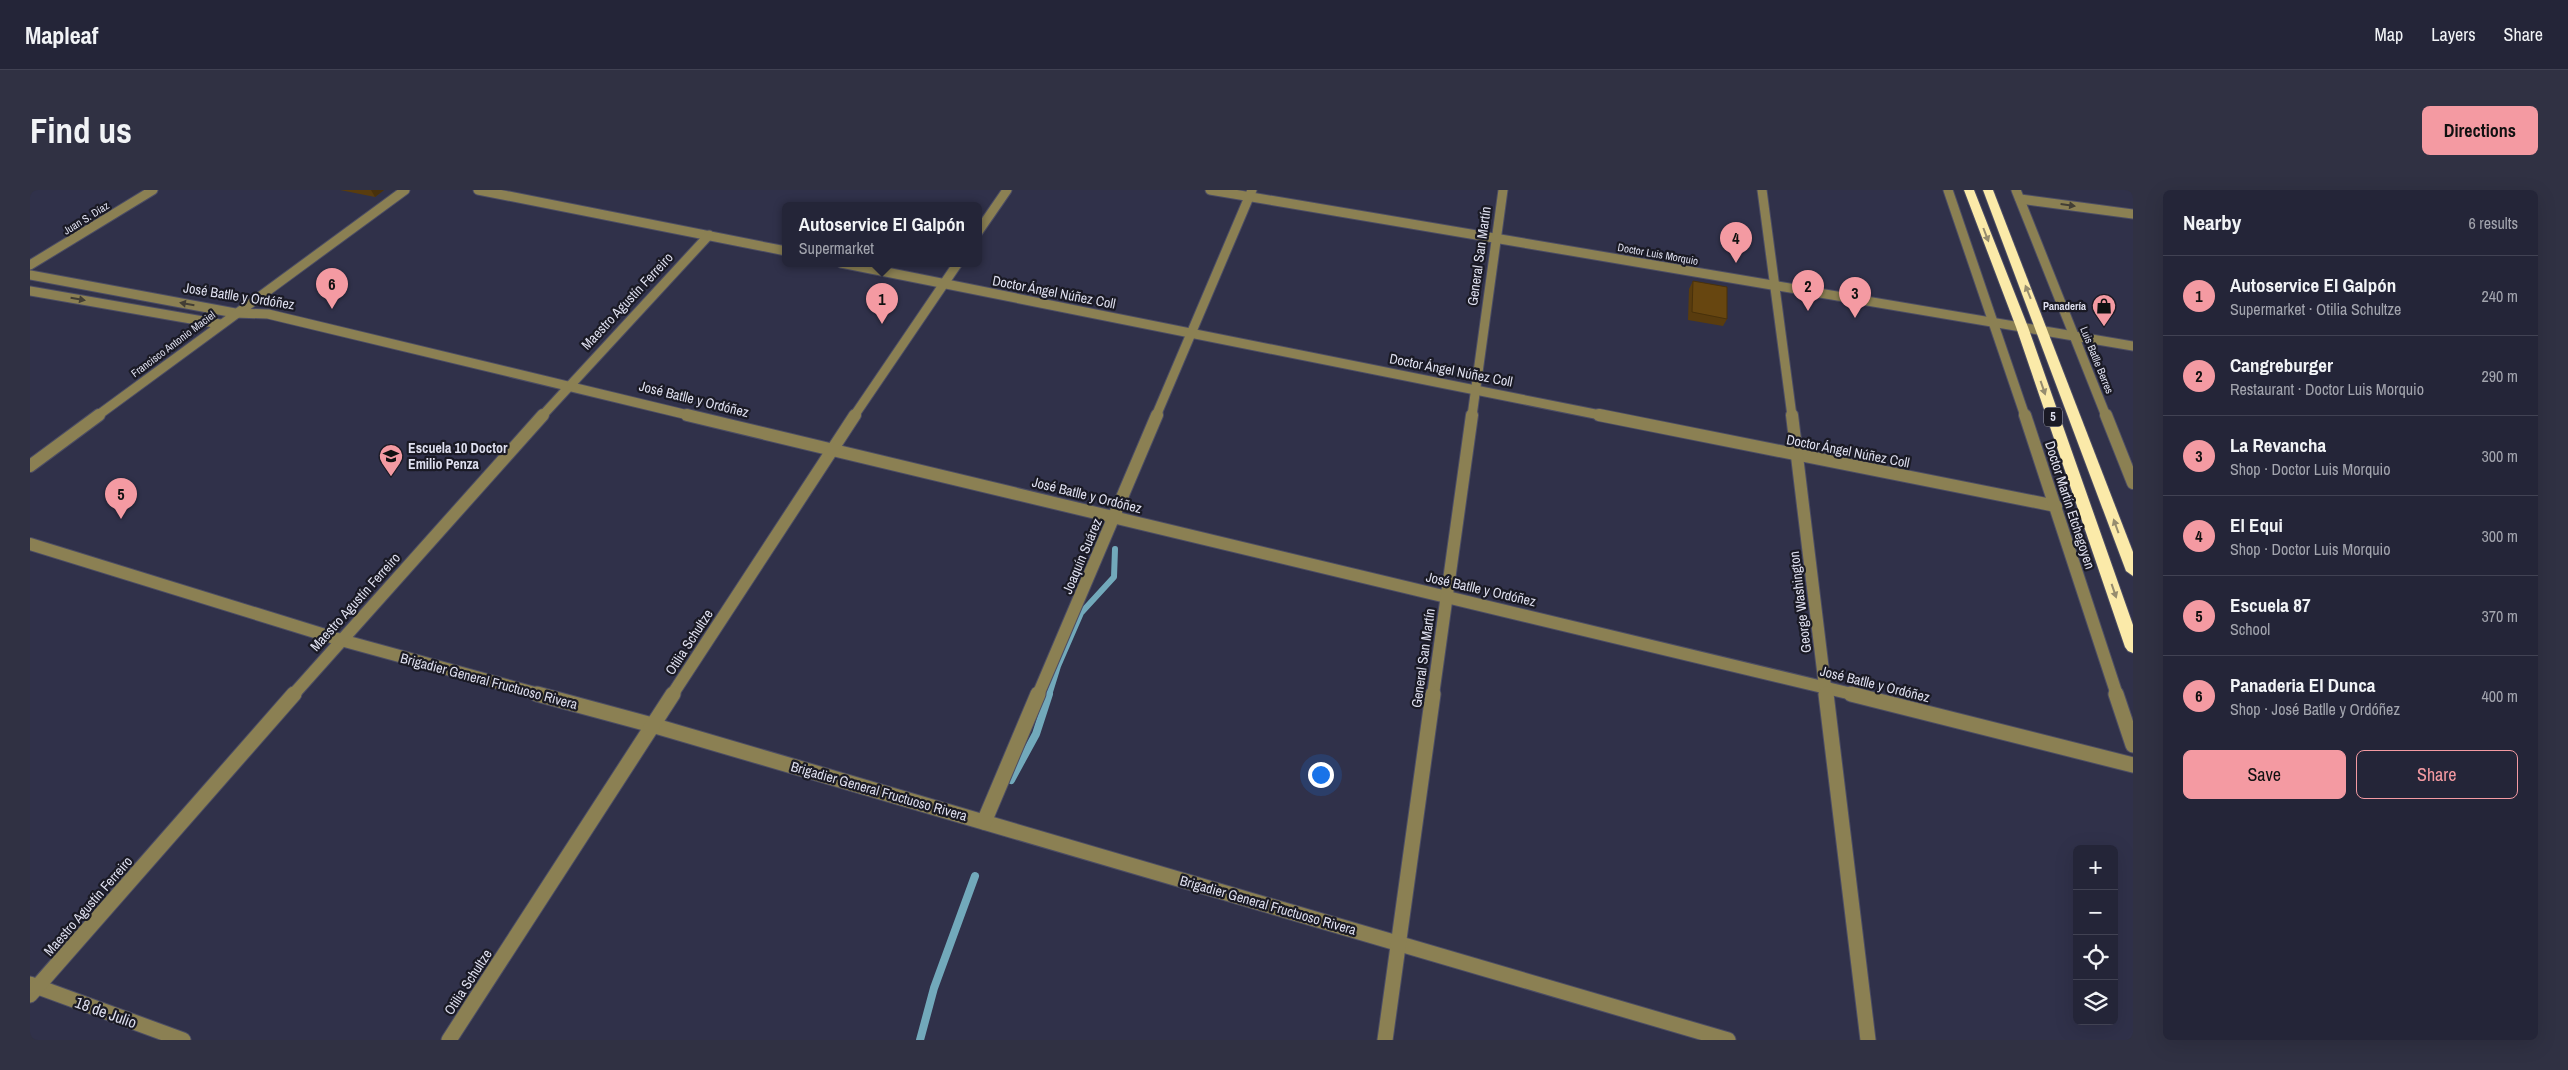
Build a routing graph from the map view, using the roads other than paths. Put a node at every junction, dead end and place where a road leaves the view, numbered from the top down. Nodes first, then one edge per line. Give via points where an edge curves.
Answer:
1 (153, 190) edge
2 (406, 190) edge
3 (478, 190) edge
4 (1006, 190) edge
5 (1210, 190) edge
6 (1503, 190) edge
7 (1762, 190) edge
8 (1948, 190) edge
9 (1969, 190) edge
10 (1988, 190) edge
11 (1250, 194) edge
12 (2018, 194) edge
13 (2133, 214) edge
14 (982, 226) edge
15 (709, 235) junction
16 (1496, 240) junction
17 (782, 250) edge
18 (30, 266) edge
19 (860, 267) edge
20 (955, 267) edge
21 (30, 275) edge
22 (943, 284) junction
23 (1776, 286) junction
24 (30, 291) edge
25 (235, 312) junction
26 (1992, 322) junction
27 (220, 324) junction
28 (2022, 327) junction
29 (2043, 330) junction
30 (1191, 334) junction
31 (2073, 336) junction
32 (2133, 346) edge
33 (570, 384) junction
34 (1476, 389) junction
35 (832, 448) junction
36 (1797, 455) junction
37 (30, 466) edge
38 (2133, 484) edge
39 (2056, 506) junction
40 (1115, 518) junction
41 (30, 544) edge
42 (2133, 572) edge
43 (1447, 597) junction
44 (342, 640) junction
45 (2133, 647) edge
46 (1825, 687) junction
47 (652, 725) junction
48 (2133, 745) edge
49 (2133, 765) edge
50 (984, 822) junction
51 (1398, 943) junction
52 (33, 988) edge
53 (183, 1040) edge
54 (448, 1040) edge
55 (1385, 1040) edge
56 (1728, 1040) edge
57 (1868, 1040) edge

1 - 18 street, Juan S. Díaz
2 - 25 street, Francisco Antonio Maciel
3 - 15 street
4 - 14 street
5 - 11 street, Doctor Luis Morquio
6 - 16 street, General San Martín
7 - 23 street, George Washington
8 - 26 street, Doctor Martín Etchegoyen
9 -> 28 highway, 5
29 -> 10 highway, 5
11 - 16 street, Doctor Luis Morquio
11 - 30 street, Joaquín Suárez
12 -> 13 street
12 - 31 street, Luis Batlle Berres
15 - 17 street
15 - 33 street, Maestro Agustín Ferreiro
16 - 23 street, Doctor Luis Morquio
16 - 34 street, General San Martín
19 - 22 street, Doctor Ángel Núñez Coll
20 - 22 street, Otilia Schultze
25 -> 21 street, José Batlle y Ordóñez
22 - 30 street, Doctor Ángel Núñez Coll
22 - 35 street, Otilia Schultze
23 - 26 street, Doctor Luis Morquio
23 - 36 street, George Washington
24 -> 27 street
25 - 27 street, Francisco Antonio Maciel
25 - 33 street, José Batlle y Ordóñez via 268,314
26 - 28 street, Doctor Luis Morquio
26 - 39 street, Doctor Martín Etchegoyen
27 - 37 street, Francisco Antonio Maciel
28 - 29 street, Doctor Luis Morquio
28 -> 45 highway, 5
29 - 31 street, Doctor Luis Morquio
42 -> 29 highway, 5
30 - 34 street, Doctor Ángel Núñez Coll
30 - 40 street, Joaquín Suárez
31 - 32 street, Doctor Luis Morquio
31 - 38 street, Luis Batlle Berres
33 - 35 street, José Batlle y Ordóñez
33 - 44 street, Maestro Agustín Ferreiro
34 - 36 street, Doctor Ángel Núñez Coll
34 - 43 street, General San Martín
35 - 40 street, José Batlle y Ordóñez
35 - 47 street, Otilia Schultze
36 - 39 street, Doctor Ángel Núñez Coll
36 - 46 street, George Washington
39 - 48 street, Doctor Martín Etchegoyen
40 - 43 street, José Batlle y Ordóñez
40 - 50 street, Joaquín Suárez
41 - 44 street, Brigadier General Fructuoso Rivera
43 - 46 street, José Batlle y Ordóñez
43 - 51 street, General San Martín
44 - 47 street, Brigadier General Fructuoso Rivera
44 - 52 street, Maestro Agustín Ferreiro
46 - 49 street, José Batlle y Ordóñez
46 - 57 street, George Washington
47 - 50 street, Brigadier General Fructuoso Rivera
47 - 54 street, Otilia Schultze
50 - 51 street, Brigadier General Fructuoso Rivera
51 - 55 street, General San Martín
51 - 56 street, Brigadier General Fructuoso Rivera
52 - 53 street, 18 de Julio

